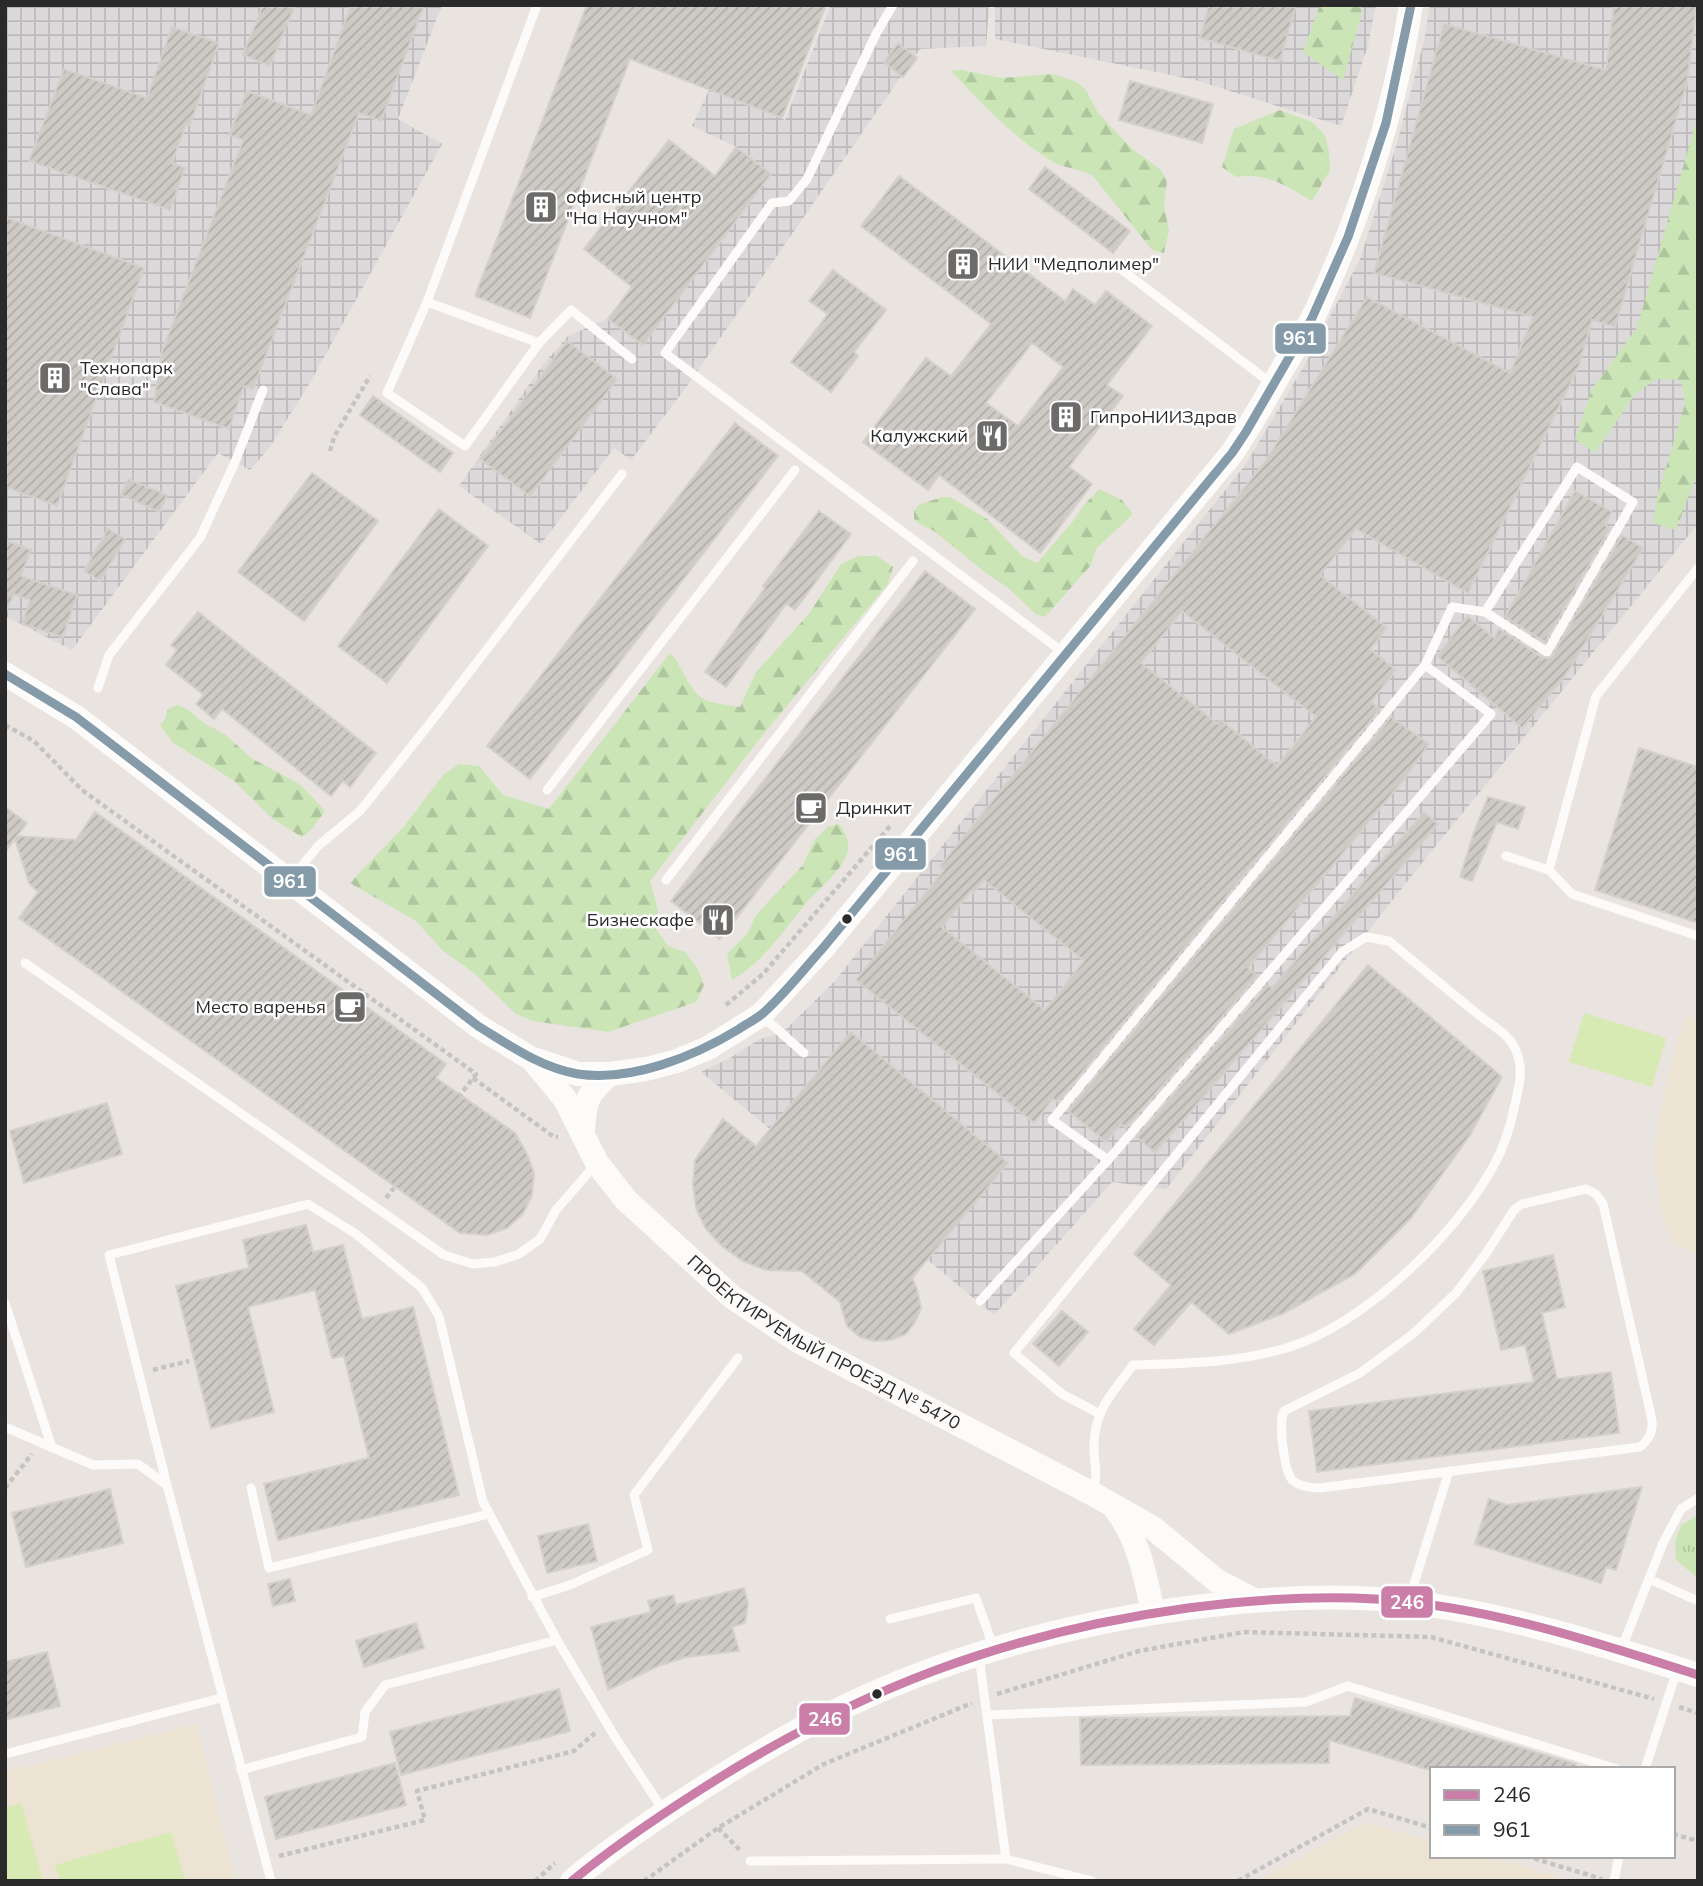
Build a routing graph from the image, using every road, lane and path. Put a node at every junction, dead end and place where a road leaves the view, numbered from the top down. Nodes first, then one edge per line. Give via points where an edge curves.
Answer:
1 (537, 5) edge
2 (893, 5) edge
3 (1411, 5) edge
4 (1121, 269) dead end
5 (428, 302) junction
6 (539, 343) junction
7 (632, 359) dead end
8 (370, 376) dead end
9 (1273, 385) junction
10 (263, 390) dead end
11 (330, 451) dead end
12 (795, 470) dead end
13 (622, 474) dead end
14 (913, 561) dead end
15 (1698, 568) edge
16 (1485, 612) junction
17 (1065, 654) junction
18 (1425, 665) junction
19 (5, 674) edge
20 (98, 688) dead end
21 (5, 725) edge
22 (547, 790) dead end
23 (894, 822) dead end
24 (1506, 856) dead end
25 (1549, 870) junction
26 (290, 880) junction
27 (666, 880) dead end
28 (1698, 936) edge
29 (24, 963) dead end
30 (726, 1005) dead end
31 (761, 1015) junction
32 (804, 1053) dead end
33 (530, 1058) junction
34 (610, 1074) junction
35 (472, 1078) junction
36 (460, 1095) dead end
37 (584, 1135) junction
38 (1108, 1160) junction
39 (597, 1163) junction
40 (980, 1301) dead end
41 (5, 1303) edge
42 (738, 1358) dead end
43 (189, 1361) dead end
44 (139, 1373) junction
45 (1098, 1413) junction
46 (5, 1427) edge
47 (41, 1443) junction
48 (52, 1447) junction
49 (1449, 1471) junction
50 (167, 1485) junction
51 (5, 1488) edge
52 (251, 1488) dead end
53 (1698, 1498) edge
54 (1102, 1499) junction
55 (489, 1514) junction
56 (1649, 1579) junction
57 (532, 1597) junction
58 (1254, 1600) junction
59 (1698, 1601) edge
60 (1408, 1602) junction
61 (1153, 1612) junction
62 (890, 1619) dead end
63 (557, 1640) junction
64 (1620, 1651) junction
65 (987, 1652) junction
66 (1688, 1672) edge
67 (221, 1698) junction
68 (987, 1715) junction
69 (607, 1723) junction
70 (5, 1754) edge
71 (1611, 1767) edge
72 (1646, 1767) edge
73 (241, 1770) junction
74 (664, 1813) junction
75 (1430, 1827) edge
76 (718, 1828) dead end
77 (1675, 1835) edge
78 (1698, 1841) edge
79 (1532, 1858) edge
80 (1619, 1858) edge
81 (1006, 1859) junction
82 (265, 1860) junction
83 (750, 1861) joint
84 (271, 1881) edge
85 (572, 1881) edge
86 (1092, 1881) edge
87 (1238, 1881) edge
88 (1608, 1881) edge
89 (1614, 1881) edge

1 - 5 lane
2 - 17 lane via 807,179 789,201 772,203 665,353
3 - 9 street via 1392,102 1368,181 1315,314
4 - 9 lane
5 - 6 lane
5 - 6 lane via 387,393 465,446
6 - 7 lane via 571,310
8 - 11 path
9 - 17 street via 1232,453
10 - 20 lane via 200,538 109,655
12 - 22 lane
13 - 26 lane via 360,811 318,846
14 - 27 lane
15 - 25 lane via 1596,696
16 - 16 lane via 1577,467 1633,502 1547,652
16 - 18 lane via 1452,607
17 - 31 street via 822,948
18 - 38 lane via 1052,1120
18 - 38 lane via 1491,713
19 - 26 street via 76,717
21 - 35 path via 34,741 82,790 476,1074
23 - 30 path via 763,974
24 - 25 lane
25 - 28 lane via 1572,894
26 - 33 street via 437,996
29 - 39 lane via 444,1255 473,1264 519,1254 540,1238 556,1210
31 - 32 lane
31 - 34 street via 677,1061
33 - 34 street via 578,1074
33 - 37 street, ПРОЕКТИРУЕМЫЙ ПРОЕЗД № 5470 via 565,1099
34 - 37 street via 585,1101
35 - 36 path
35 - 37 path via 554,1137
37 - 39 street, ПРОЕКТИРУЕМЫЙ ПРОЕЗД № 5470
38 - 40 lane
39 - 54 street, ПРОЕКТИРУЕМЫЙ ПРОЕЗД № 5470 via 626,1200 732,1297 798,1341
41 - 48 lane
42 - 57 lane via 634,1495 648,1550
43 - 44 path
44 - 50 lane
44 - 55 lane via 109,1255 308,1204 356,1234 422,1288 439,1316
45 - 45 lane via 1133,1365 1209,1363 1290,1346 1344,1321 1386,1291 1434,1246 1494,1164 1522,1073 1512,1042 1389,942 1366,937 1342,952 1014,1353 1062,1394
45 - 54 lane via 1094,1445
46 - 47 lane
47 - 48 lane
47 - 51 path
48 - 50 lane via 93,1465 138,1464
49 - 49 lane via 1305,1487 1287,1471 1282,1415 1360,1373 1415,1333 1456,1293 1522,1204 1586,1189 1596,1194 1603,1204 1652,1420 1651,1434 1640,1447
49 - 60 lane
50 - 67 lane
52 - 55 lane via 269,1569
53 - 56 lane via 1681,1509
54 - 58 street, ПРОЕКТИРУЕМЫЙ ПРОЕЗД № 5470 via 1153,1528 1217,1581
54 - 61 street, ПРОЕКТИРУЕМЫЙ ПРОЕЗД № 5470 via 1129,1527
55 - 57 lane
56 - 59 lane
56 - 64 lane
57 - 63 lane
58 - 60 street
58 - 61 street
60 - 64 street via 1502,1618
61 - 65 street
62 - 65 lane via 976,1598
63 - 69 lane
63 - 73 lane via 385,1685 365,1712 362,1737
64 - 66 street
65 - 68 lane
65 - 74 street via 821,1718
66 - 72 lane
67 - 70 lane
67 - 73 lane
68 - 71 lane via 1306,1702 1348,1686
68 - 81 lane
69 - 74 lane
69 - 82 path via 574,1751 417,1791 425,1820
73 - 82 lane
74 - 85 street
75 - 87 path via 1368,1809
76 - 83 path
77 - 78 path
79 - 88 path
80 - 89 lane
81 - 83 lane
81 - 86 lane
82 - 84 lane

